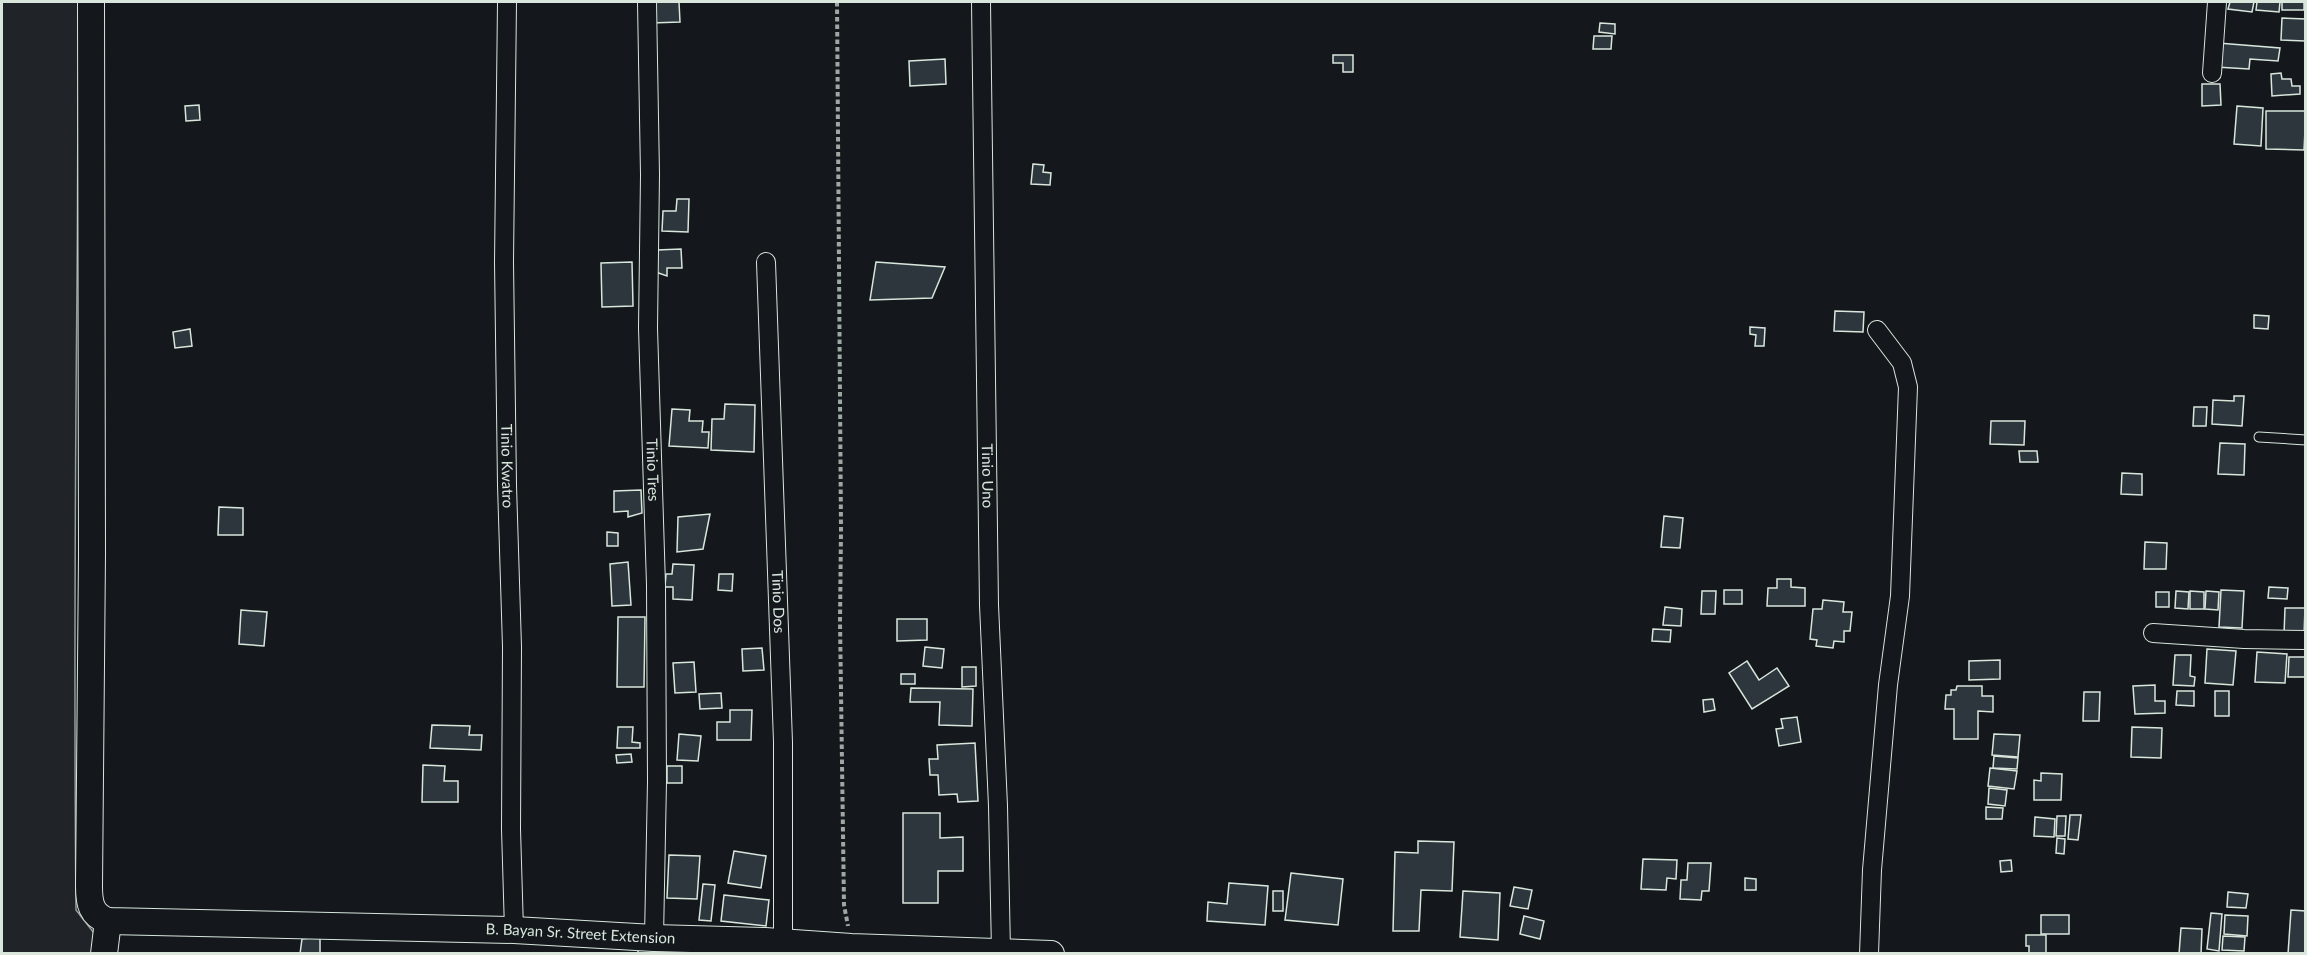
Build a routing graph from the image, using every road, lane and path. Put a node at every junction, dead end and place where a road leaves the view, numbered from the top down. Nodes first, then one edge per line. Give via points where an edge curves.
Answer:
1 (91, 2) edge
2 (507, 2) edge
3 (647, 2) edge
4 (837, 2) edge
5 (981, 2) edge
6 (2217, 2) edge
7 (2212, 73) dead end
8 (766, 262) dead end
9 (1877, 330) dead end
10 (2259, 437) dead end
11 (2306, 440) edge
12 (2153, 633) dead end
13 (2306, 640) edge
14 (108, 921) junction
15 (514, 930) junction
16 (654, 938) junction
17 (772, 945) edge
18 (851, 947) junction
19 (1001, 951) junction
20 (104, 954) edge
21 (1051, 954) edge
22 (1869, 954) edge

1 - 14 street via 89,886 94,913
2 - 15 street, Tinio Kwatro via 504,262
3 - 16 street, Tinio Tres via 648,328 656,585
4 - 18 path via 840,644 844,905
5 - 19 street, Tinio Uno via 989,605
6 - 7 street
8 - 17 street, Tinio Dos via 783,742
9 - 22 street via 1902,363 1908,387 1900,596 1888,685
10 - 11 lane
12 - 13 street
14 - 15 street, B. Bayan Sr. Street Extension
14 - 20 street
15 - 16 street, B. Bayan Sr. Street Extension
16 - 17 street, B. Bayan Sr. Street Extension
17 - 18 street, B. Bayan Sr. Street Extension
18 - 19 street, B. Bayan Sr. Street Extension
19 - 21 street, B. Bayan Sr. Street Extension

